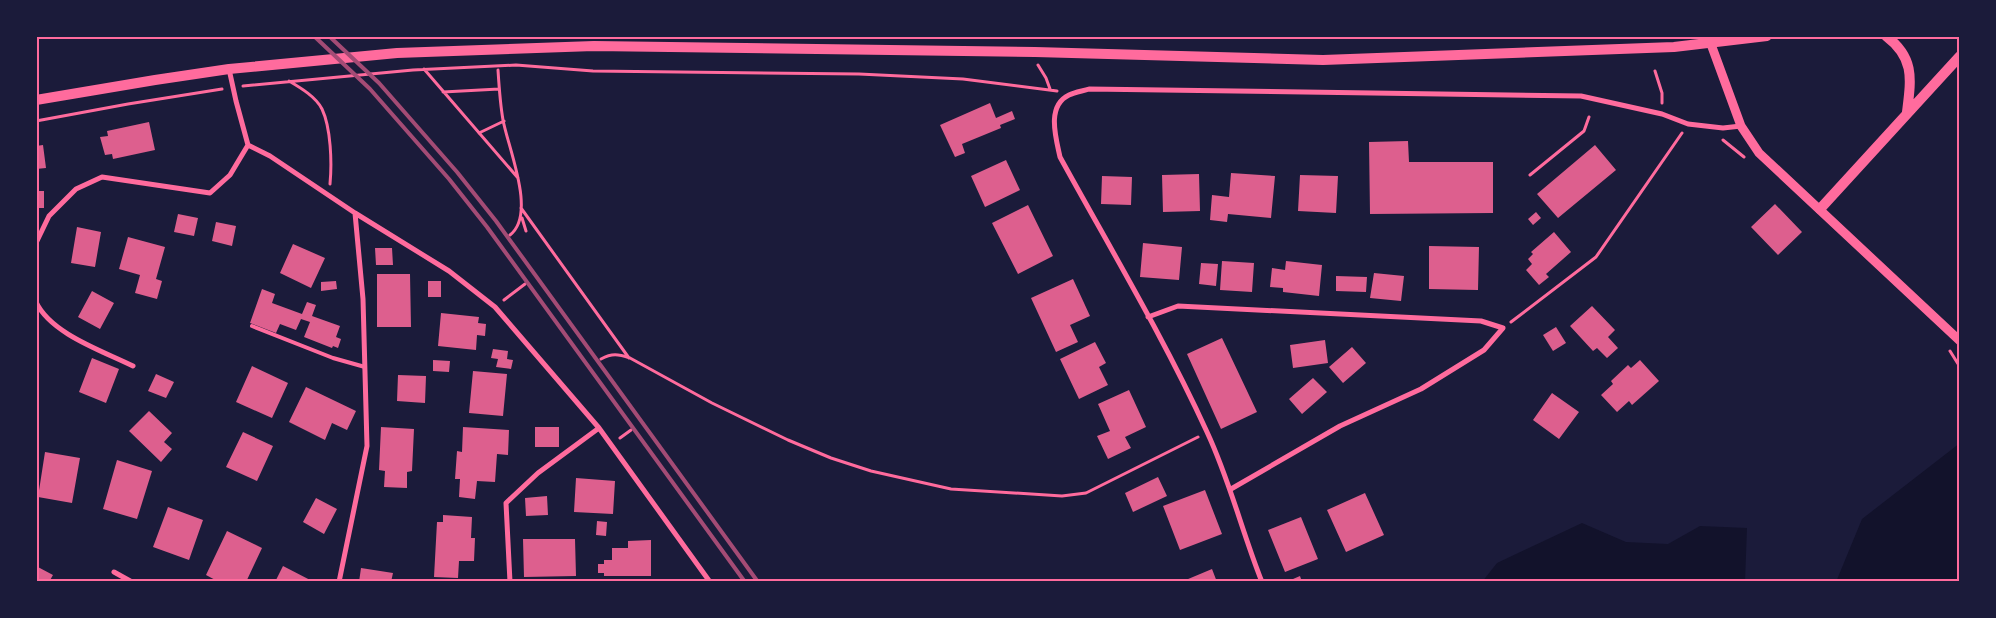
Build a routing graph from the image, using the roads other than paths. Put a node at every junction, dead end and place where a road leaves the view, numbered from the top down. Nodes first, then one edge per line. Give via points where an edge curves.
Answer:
1 (1708, 36) edge
2 (1767, 36) edge
3 (1886, 36) edge
4 (595, 41) edge
5 (1960, 56) edge
6 (230, 69) junction
7 (36, 100) edge
8 (1907, 112) junction
9 (1741, 126) junction
10 (248, 145) junction
11 (1820, 209) junction
12 (356, 214) junction
13 (36, 243) edge
14 (36, 302) edge
15 (1148, 318) junction
16 (252, 326) dead end
17 (1960, 341) edge
18 (133, 366) dead end
19 (365, 367) junction
20 (599, 428) junction
21 (1231, 488) junction
22 (114, 572) dead end
23 (132, 582) edge
24 (339, 582) edge
25 (510, 582) edge
26 (710, 582) edge
27 (1262, 582) edge

1 - 9 street
2 - 4 main road via 1674,46 1323,60
3 - 8 main road via 1898,45 1906,58 1911,79
4 - 6 main road via 397,52
5 - 8 main road
6 - 7 main road
6 - 10 street
8 - 11 main road
9 - 11 street via 1759,153
9 - 15 street via 1724,128 1688,124 1662,114 1581,96 1089,89 1069,95 1060,101 1056,110 1054,131 1060,158
10 - 12 street via 270,156
10 - 13 street via 230,175 210,193 102,177 76,189 49,216
11 - 17 street
12 - 19 street
12 - 20 street via 449,271 495,307
14 - 18 street via 41,311 69,334
15 - 21 street via 1207,432
15 - 21 street via 1178,306 1481,321 1503,328 1484,350 1421,389 1340,426
16 - 19 lane
19 - 24 street via 366,446
20 - 25 street via 506,502
20 - 26 street
21 - 27 street
22 - 23 street

